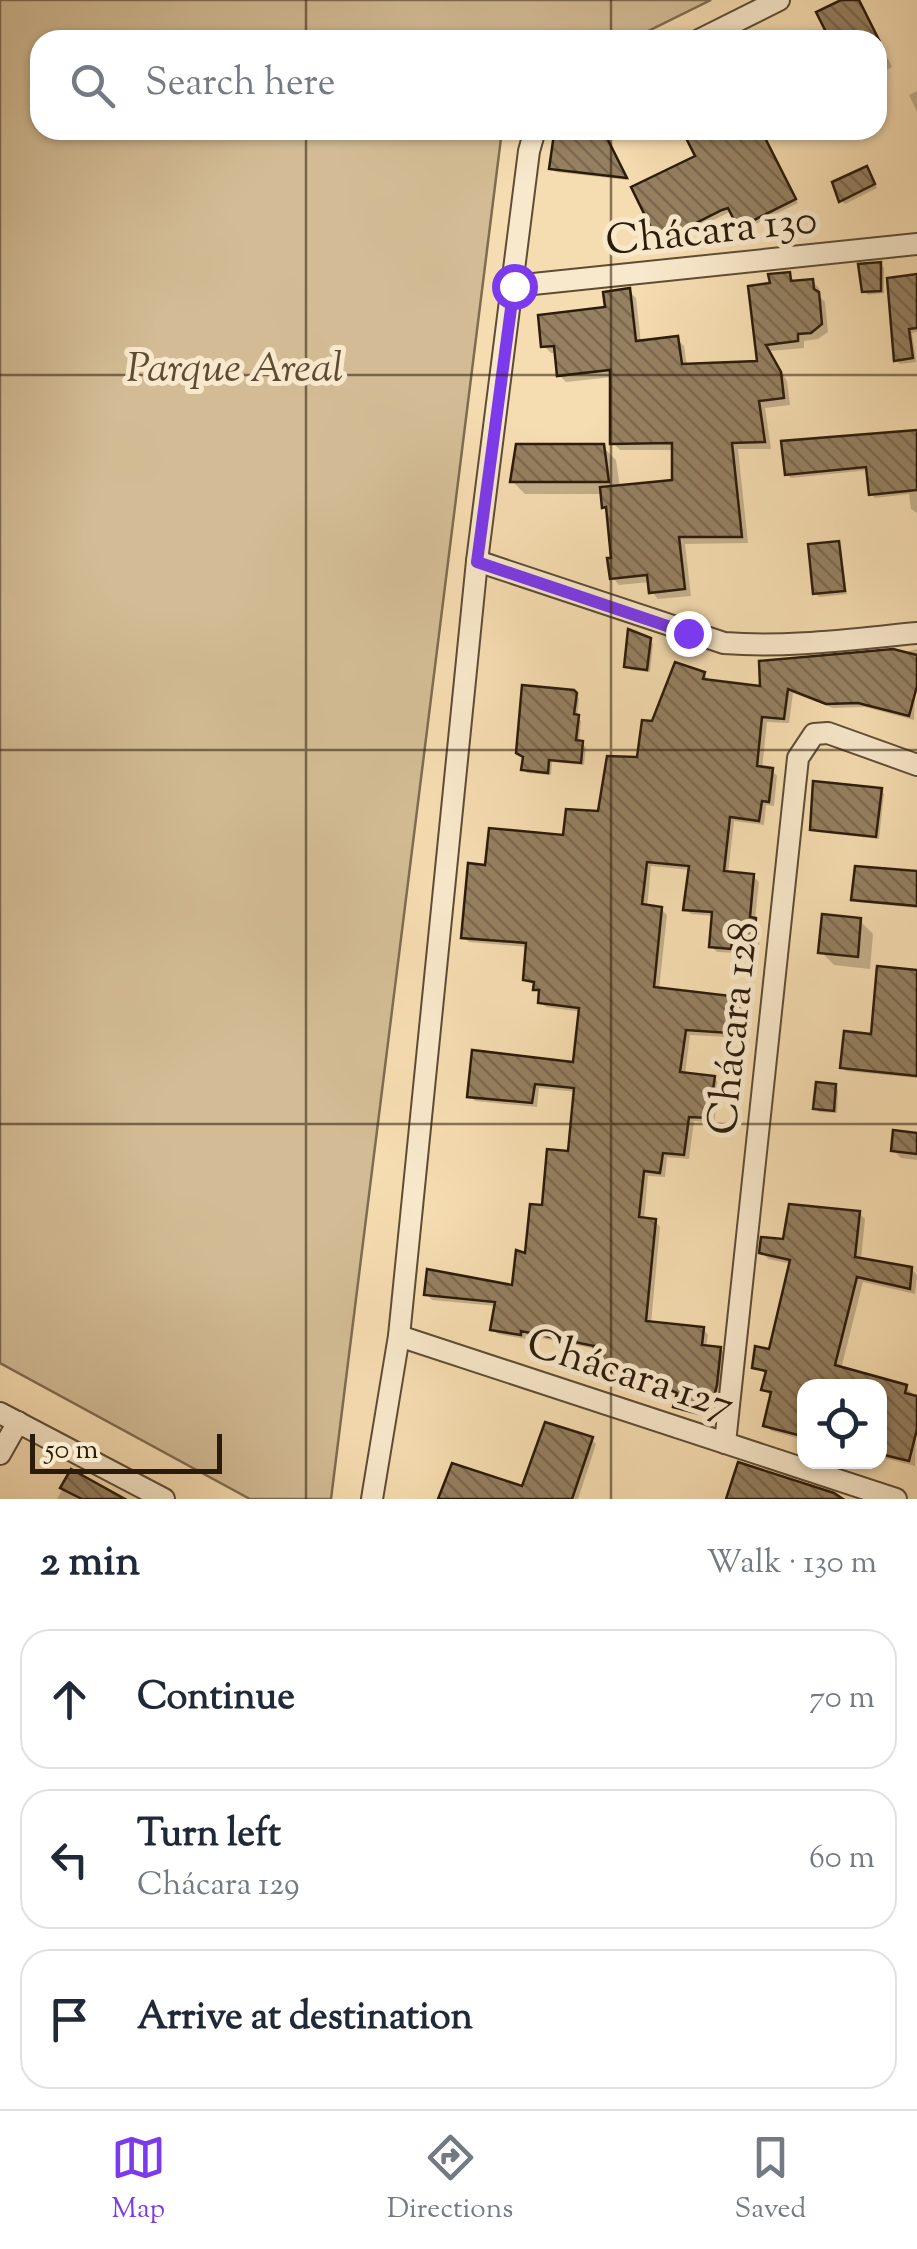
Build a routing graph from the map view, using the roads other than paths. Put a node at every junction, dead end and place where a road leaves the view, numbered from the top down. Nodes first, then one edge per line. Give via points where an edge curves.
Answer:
1 (778, 0) edge
2 (719, 30) edge
3 (532, 140) edge
4 (917, 244) edge
5 (514, 286) junction
6 (477, 562) junction
7 (917, 633) edge
8 (917, 765) edge
9 (399, 1336) junction
10 (9, 1418) edge
11 (725, 1443) junction
12 (0, 1454) edge
13 (164, 1499) edge
14 (372, 1499) edge
15 (896, 1499) edge

1 - 2 street
3 - 5 street
4 - 5 street, Chácara 130
5 - 6 street
6 - 7 street via 724,643
6 - 9 street
8 - 11 street, Chácara 128 via 828,733 814,734 798,758
9 - 11 street, Chácara 127
9 - 14 street
10 - 12 street
10 - 13 street
11 - 15 street, Chácara 127

